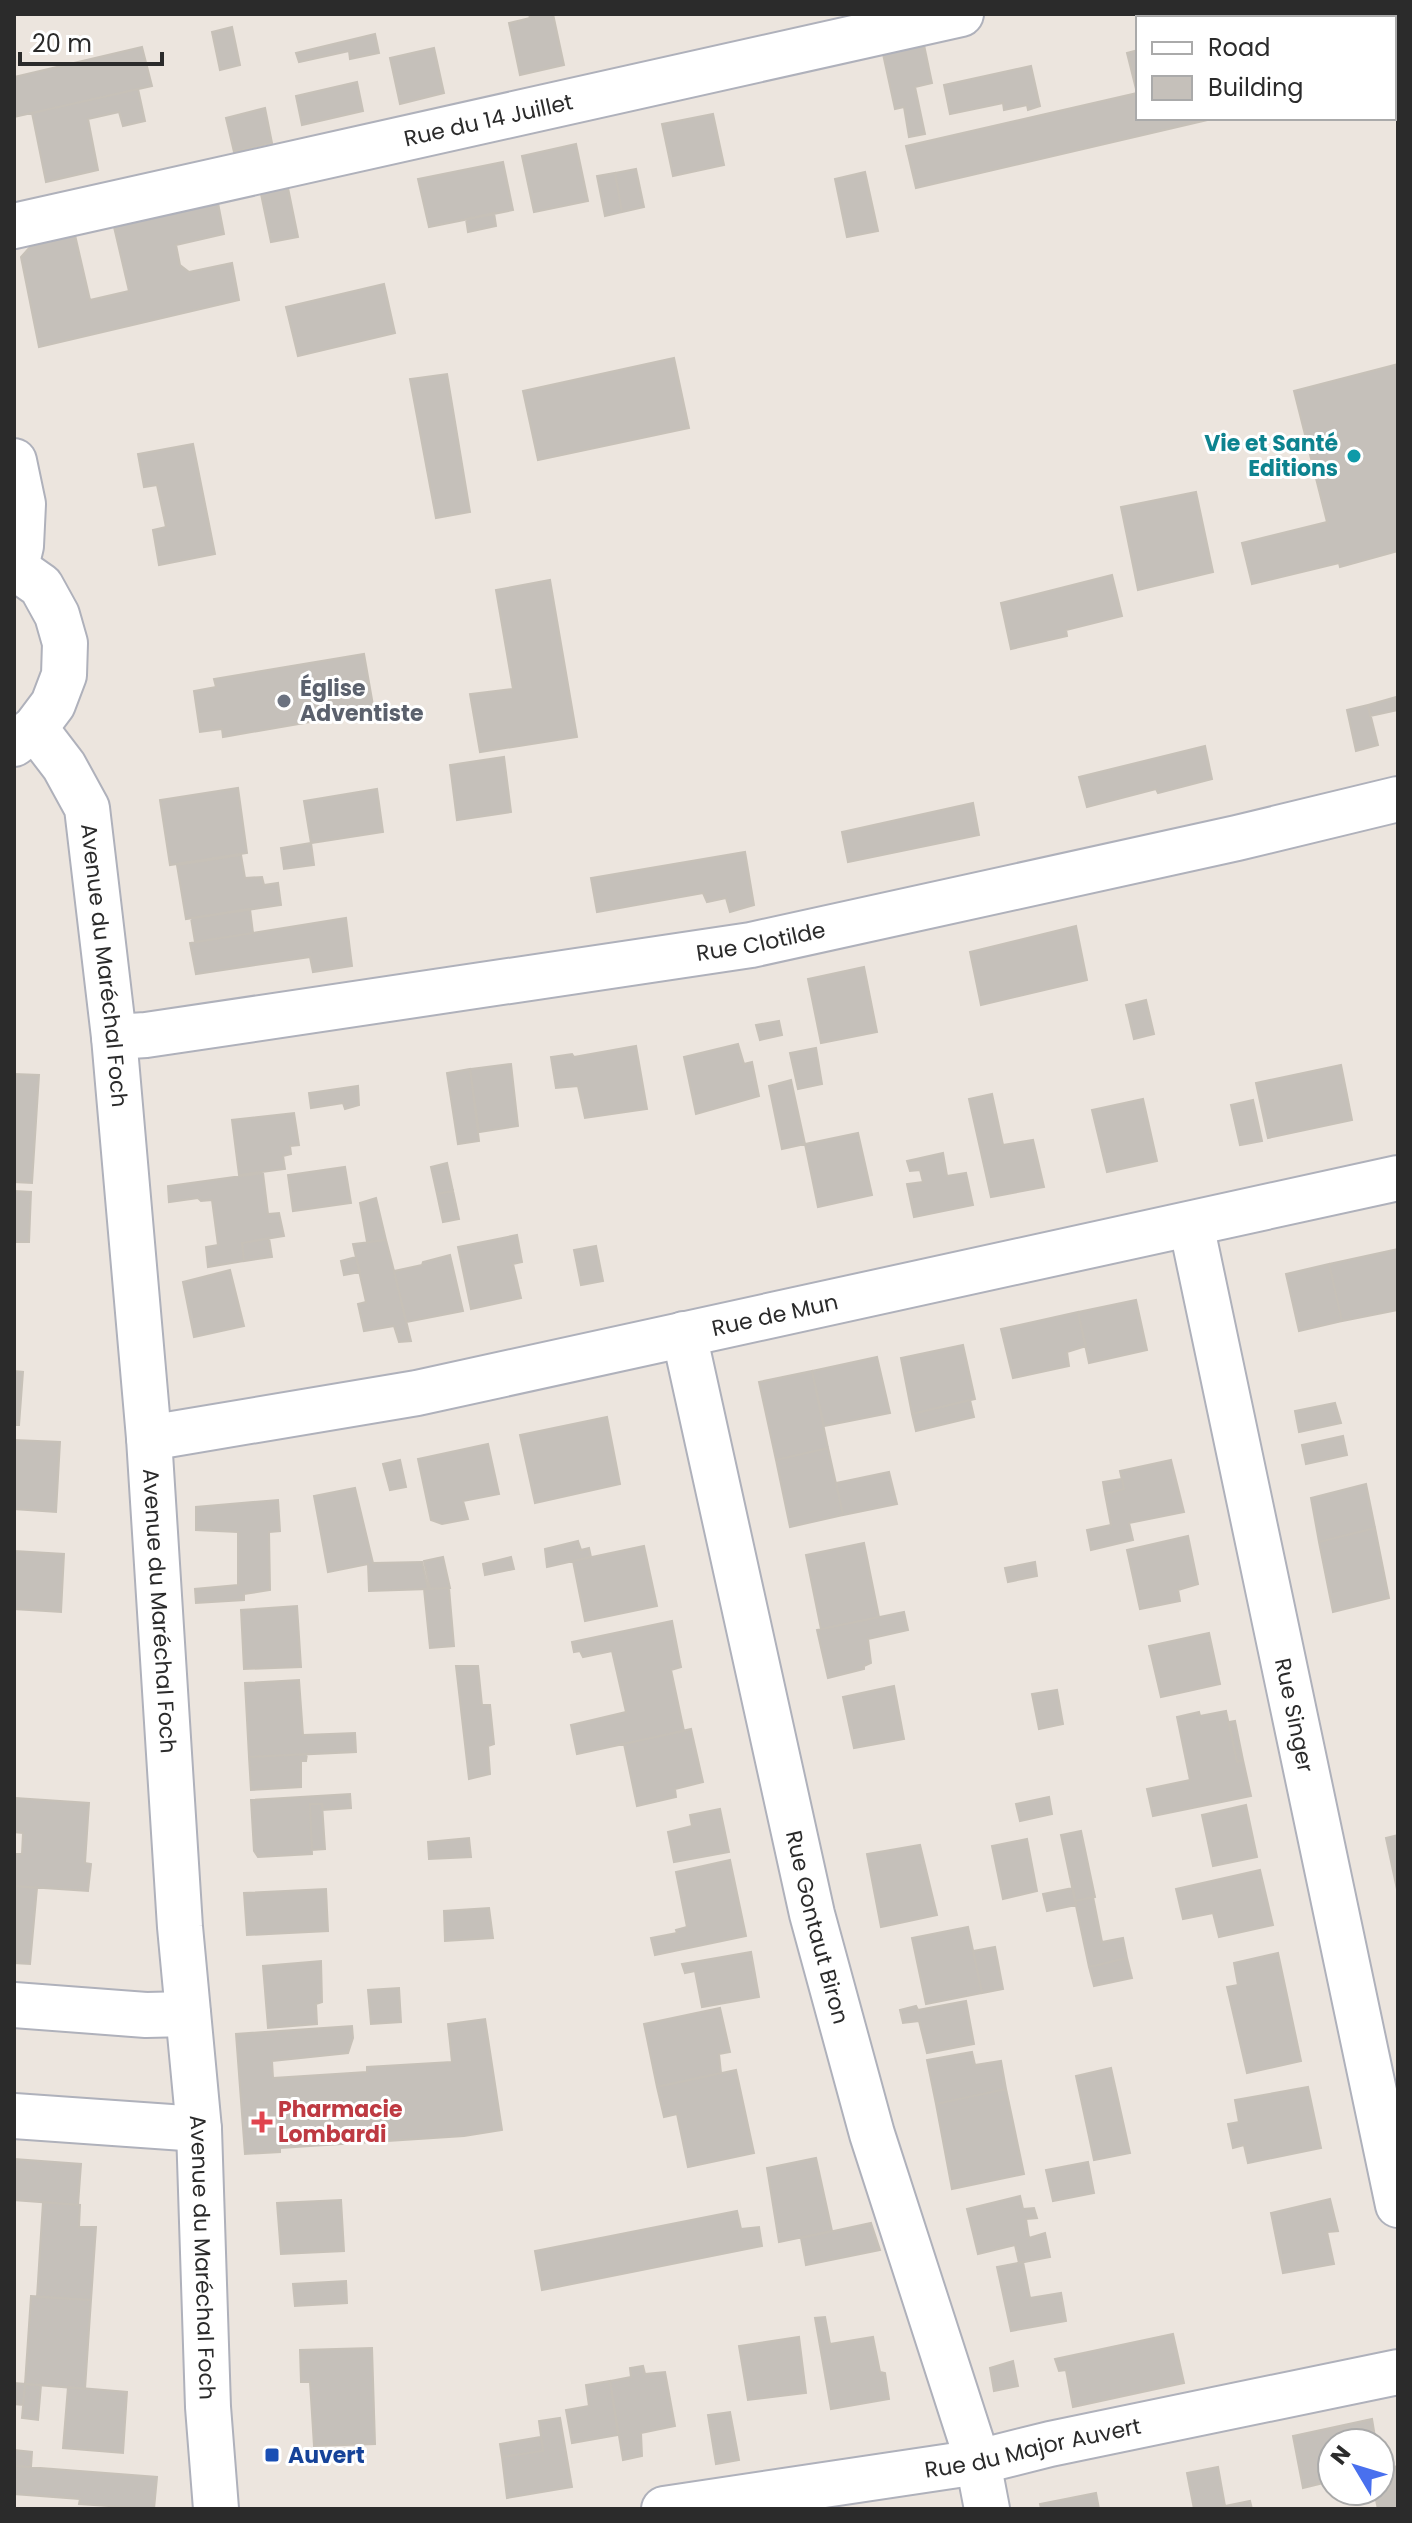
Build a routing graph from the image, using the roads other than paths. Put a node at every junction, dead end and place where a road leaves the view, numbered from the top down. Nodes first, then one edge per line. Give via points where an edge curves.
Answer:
1 (961, 14) edge
2 (14, 226) edge
3 (14, 461) edge
4 (15, 567) edge
5 (25, 736) edge
6 (1398, 799) edge
7 (114, 1037) junction
8 (1398, 1178) edge
9 (1191, 1224) junction
10 (684, 1334) junction
11 (149, 1438) junction
12 (14, 2005) edge
13 (188, 2014) junction
14 (14, 2116) edge
15 (199, 2129) junction
16 (1398, 2205) edge
17 (1398, 2372) edge
18 (978, 2462) junction
19 (216, 2509) edge
20 (664, 2509) edge
21 (987, 2509) edge

1 - 2 street, Rue du 14 Juillet
3 - 4 street via 23,504
4 - 5 street via 41,586 65,643 64,675 53,704
5 - 7 street, Avenue du Maréchal Foch via 64,766 87,808
6 - 7 street, Rue Clotilde via 751,945
7 - 11 street, Avenue du Maréchal Foch
8 - 9 street, Rue de Mun
9 - 10 street, Rue de Mun
9 - 16 street, Rue Singer
10 - 11 street, Rue de Mun via 417,1393
10 - 18 street, Rue Gontaut Biron via 812,1914 872,2134
11 - 13 street, Avenue du Maréchal Foch
12 - 13 street
13 - 15 street, Avenue du Maréchal Foch
14 - 15 street
15 - 19 street, Avenue du Maréchal Foch
17 - 18 street, Rue du Major Auvert
18 - 20 street, Rue du Major Auvert
18 - 21 street, Rue Gontaut Biron

